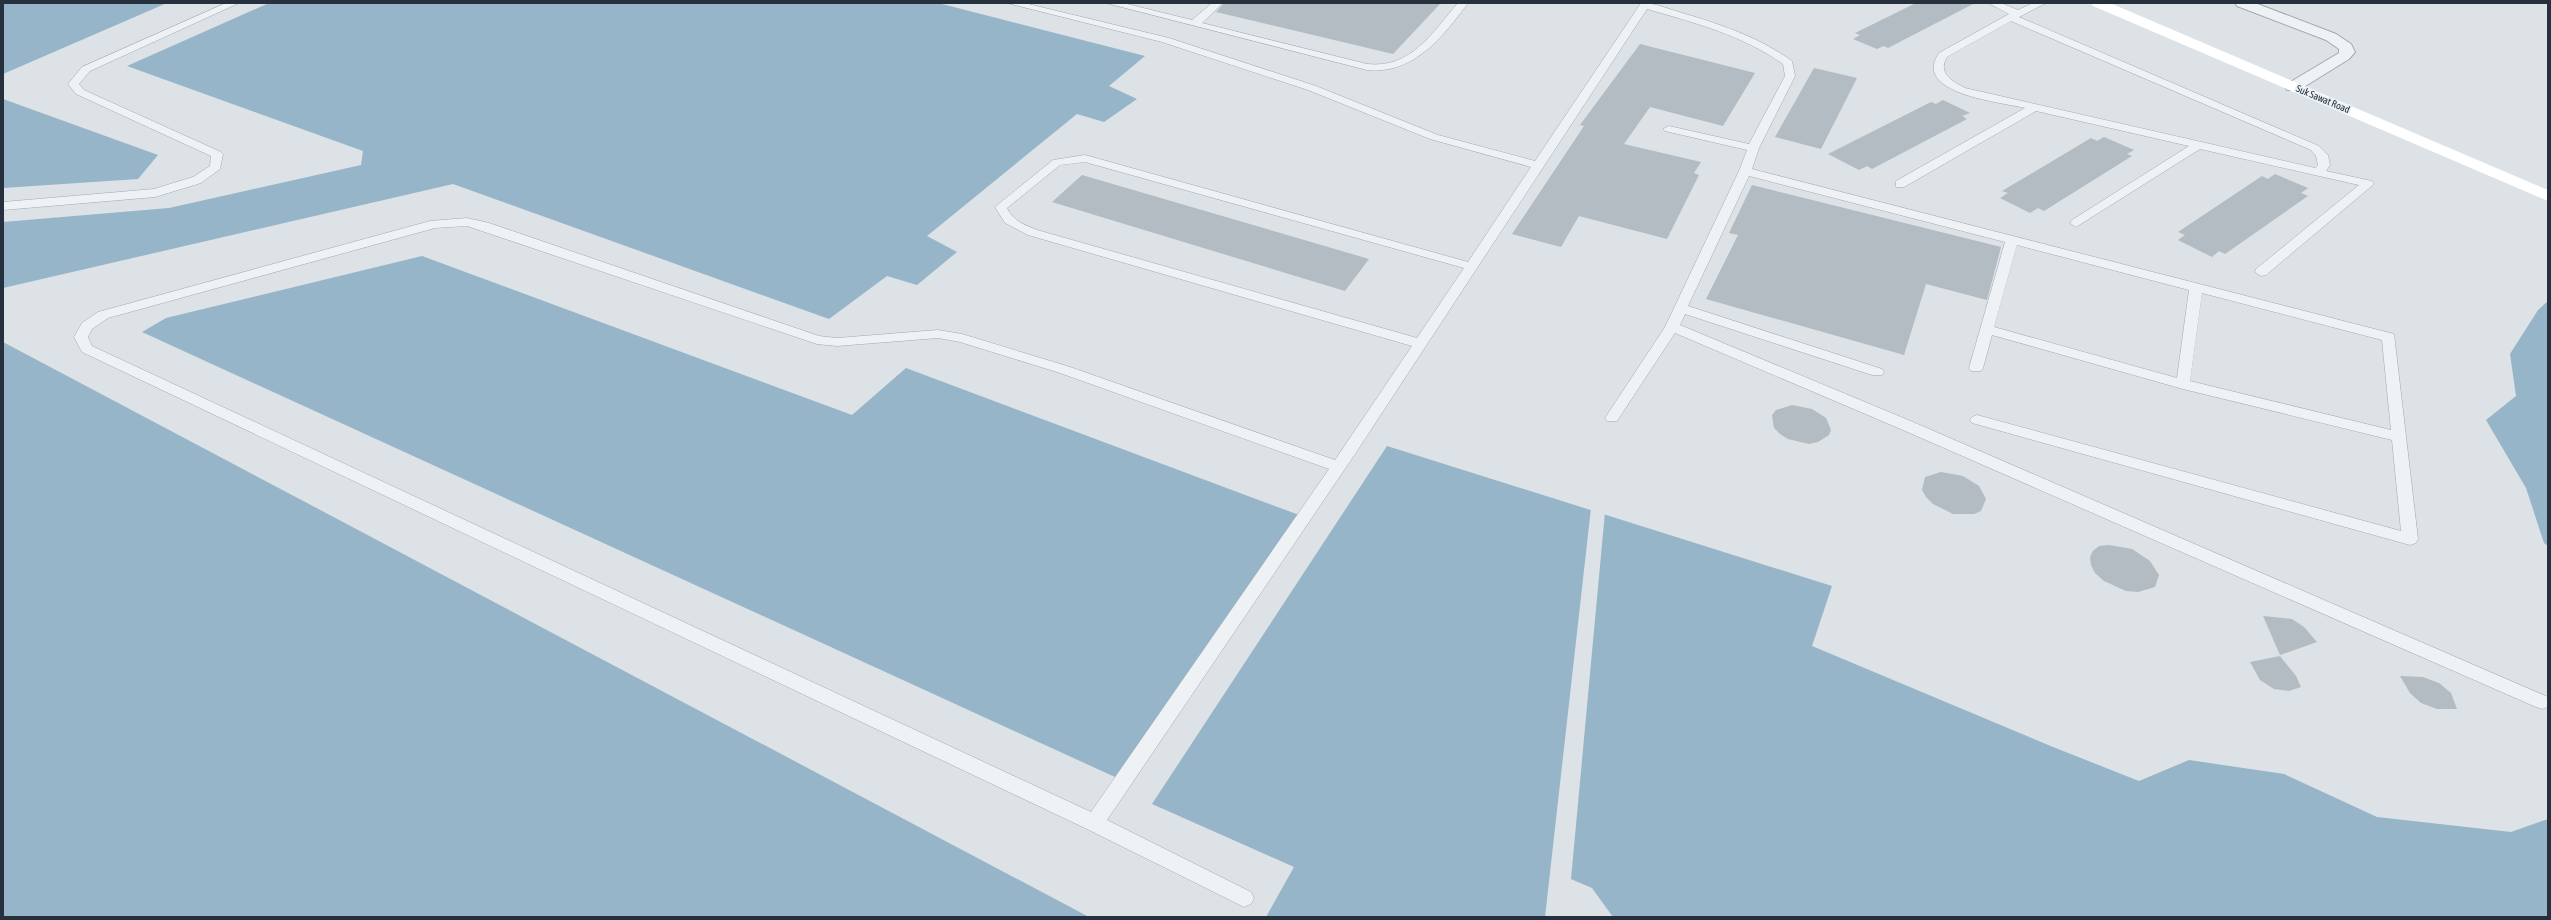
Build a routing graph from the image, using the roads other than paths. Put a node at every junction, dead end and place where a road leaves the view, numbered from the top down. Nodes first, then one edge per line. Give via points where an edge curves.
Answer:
1 (234, 3) edge
2 (1012, 3) edge
3 (1111, 3) edge
4 (1218, 3) edge
5 (1464, 3) edge
6 (1993, 3) edge
7 (2041, 3) edge
8 (2098, 3) edge
9 (2242, 3) edge
10 (1646, 4) edge
11 (2015, 15) junction
12 (1194, 24) junction
13 (2293, 86) junction
14 (2035, 107) junction
15 (1669, 129) dead end
16 (2198, 145) junction
17 (1753, 148) junction
18 (1540, 166) junction
19 (1745, 171) junction
20 (2317, 174) junction
21 (1900, 184) dead end
22 (2548, 196) edge
23 (3, 206) edge
24 (2076, 223) dead end
25 (2012, 240) junction
26 (1473, 267) junction
27 (2261, 272) dead end
28 (2196, 288) junction
29 (1681, 308) junction
30 (1672, 327) junction
31 (1986, 329) junction
32 (1421, 344) junction
33 (1976, 368) dead end
34 (1877, 372) dead end
35 (2183, 384) junction
36 (1612, 418) dead end
37 (1978, 420) dead end
38 (2399, 437) junction
39 (1338, 467) junction
40 (2542, 702) dead end
41 (1094, 823) junction
42 (1244, 898) dead end

1 - 23 lane via 86,69 73,84 80,92 217,154 216,166 197,180 155,193
2 - 18 lane via 1165,40 1215,55 1312,88 1434,137
3 - 12 lane
4 - 12 lane
5 - 12 lane via 1412,59 1384,68 1367,67
6 - 11 lane
7 - 11 lane
8 - 13 main road, Suk Sawat Road
9 - 13 street via 2332,37 2346,46 2347,52 2344,56
10 - 17 lane via 1736,34 1769,48 1788,63 1790,76
10 - 18 lane
11 - 14 lane via 1943,55 1938,66 1940,76 1945,83 1961,90
11 - 20 lane via 2315,148 2322,155 2324,165
13 - 22 main road, Suk Sawat Road
14 - 16 lane
14 - 21 lane
15 - 17 lane
16 - 20 lane
16 - 24 lane
17 - 19 lane
18 - 26 lane
19 - 25 lane
19 - 29 lane
20 - 27 lane via 2368,184
25 - 28 lane
25 - 31 lane
26 - 32 lane
26 - 32 lane via 1085,158 1057,162 1002,207 1004,216 1011,224 1058,240
28 - 35 lane
28 - 38 lane via 2388,337
29 - 30 lane
29 - 34 lane
30 - 36 lane
30 - 40 lane via 1908,426
31 - 33 lane
31 - 35 lane
32 - 39 lane
35 - 38 lane
37 - 38 lane via 2410,539
39 - 41 lane
39 - 41 lane via 1065,370 962,338 938,334 851,341 817,340 619,271 467,222 434,224 102,315 87,326 81,337 87,349
41 - 42 lane

